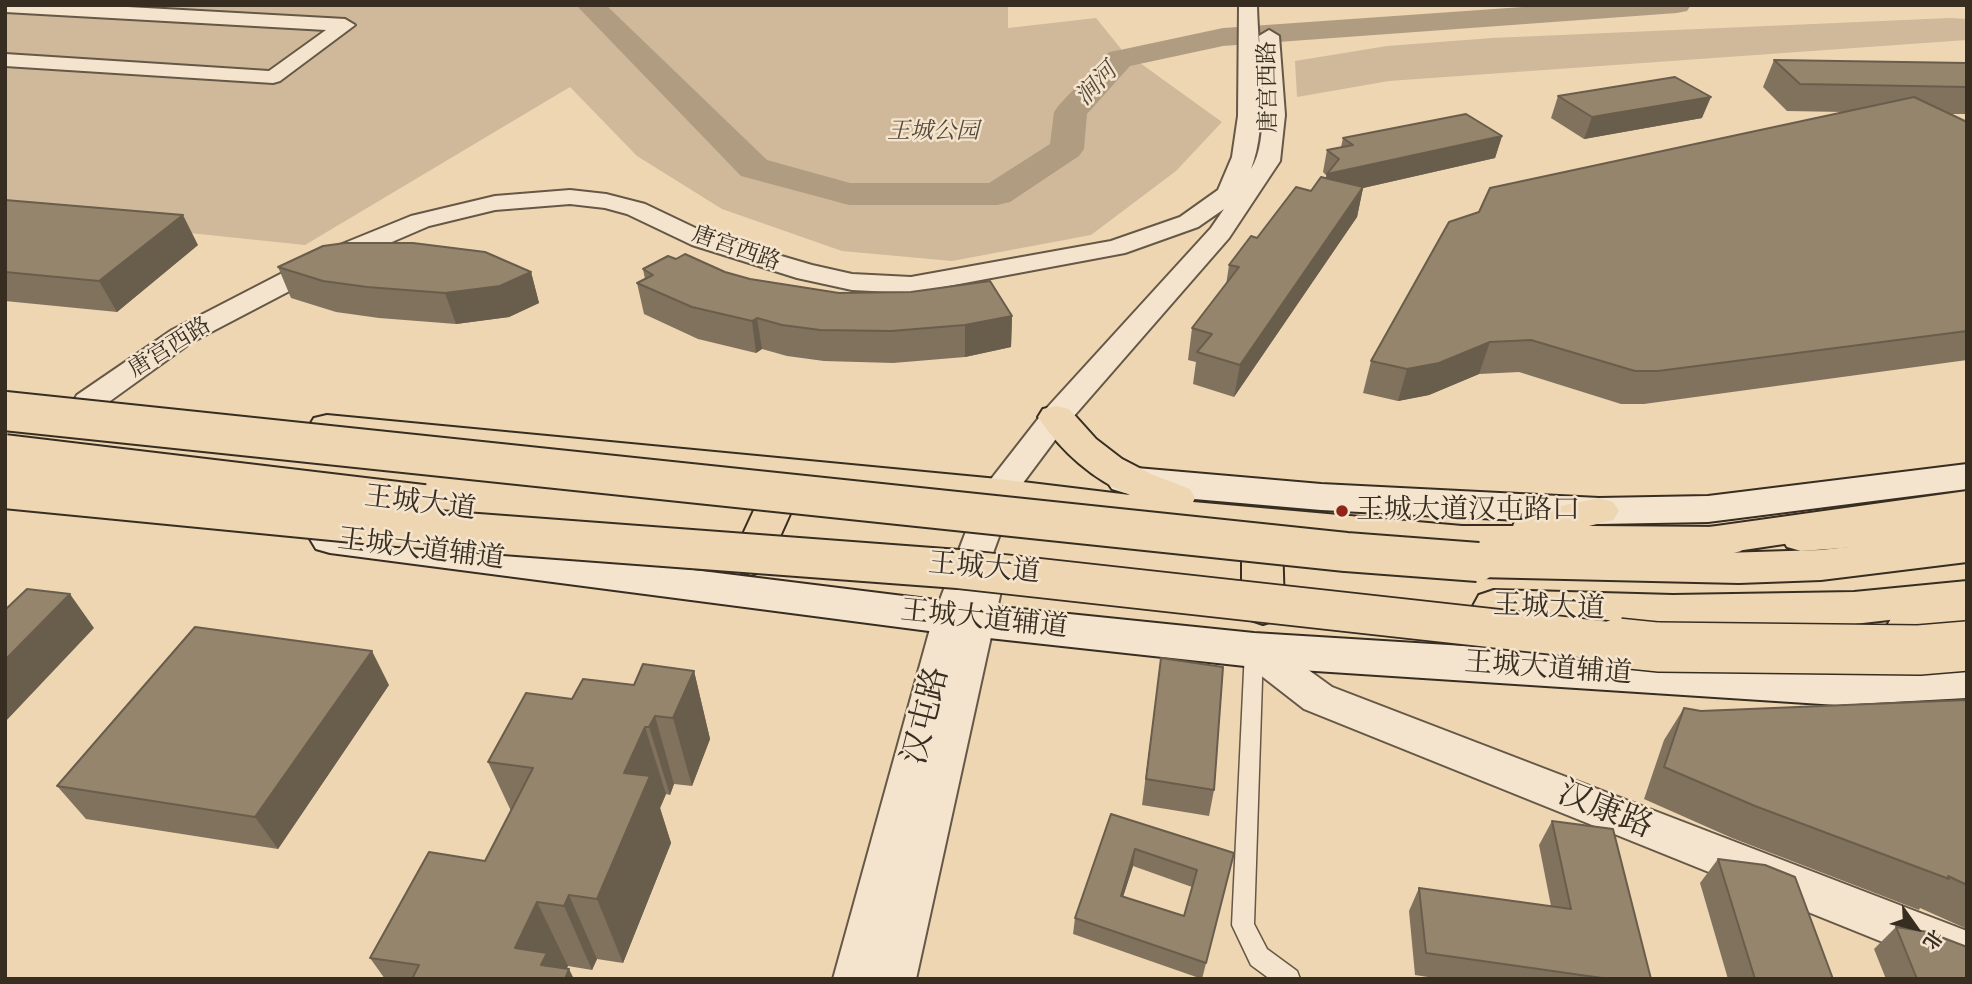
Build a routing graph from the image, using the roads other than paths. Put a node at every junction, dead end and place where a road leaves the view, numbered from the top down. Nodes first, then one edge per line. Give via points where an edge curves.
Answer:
1 (1248, 5) edge
2 (1266, 5) edge
3 (5, 6) edge
4 (5, 60) edge
5 (1262, 115) junction
6 (5, 393) edge
7 (88, 402) junction
8 (5, 411) edge
9 (1056, 417) junction
10 (5, 453) edge
11 (790, 472) junction
12 (5, 474) edge
13 (1967, 476) edge
14 (1125, 480) junction
15 (5, 488) edge
16 (998, 492) junction
17 (5, 500) edge
18 (239, 502) junction
19 (1967, 504) edge
20 (74, 506) junction
21 (1599, 511) junction
22 (1262, 523) junction
23 (1967, 525) edge
24 (1462, 540) junction
25 (1695, 542) junction
26 (1967, 548) edge
27 (751, 560) junction
28 (967, 595) junction
29 (1967, 596) edge
30 (1262, 608) junction
31 (1967, 621) edge
32 (1967, 646) edge
33 (1254, 650) junction
34 (1967, 680) edge
35 (1967, 954) edge
36 (858, 979) edge
37 (892, 979) edge
38 (1289, 979) edge

1 - 5 street, 唐宫西路
2 - 5 street, 唐宫西路
3 - 4 street via 345,25 273,77
5 - 7 street, 唐宫西路 via 1229,194 1189,222 1116,248 911,285 852,282 806,272 701,240 636,209 606,201 570,197 495,203 421,221 334,257 182,336
5 - 9 street, 唐宫西路 via 1268,161 1229,220
6 - 7 main road
7 - 10 main road, 唐宫西路
7 - 11 main road
7 - 12 main road, 唐宫西路
8 - 26 main road, 王城大道, bridge via 1346,552 1478,562 1739,568 1821,565
9 - 14 main road via 1080,447
9 - 16 street, 唐宫西路
10 - 28 main road, 王城大道, bridge
11 - 16 main road
11 - 27 main road
12 - 18 main road
13 - 21 main road via 1708,509
14 - 21 main road via 1321,497
14 - 22 main road
15 - 28 main road, bridge via 384,526
16 - 22 main road
16 - 28 street, 汉屯路
17 - 20 main road, 王城大道辅道
18 - 20 main road
18 - 27 main road
19 - 25 main road
20 - 28 main road, 王城大道辅道
21 - 24 main road
22 - 24 main road
22 - 30 main road
23 - 25 main road
24 - 25 main road
27 - 28 main road
28 - 29 main road, 王城大道, bridge via 1632,610 1854,608
28 - 30 main road
28 - 32 main road, bridge via 1658,647 1919,650
28 - 33 main road, 王城大道辅道
28 - 36 street, 汉屯路
28 - 37 street, 汉屯路 via 946,757
30 - 31 main road via 1653,633 1918,629
33 - 34 main road, 王城大道辅道 via 1837,687
33 - 35 street, 汉康路 via 1318,698
33 - 38 lane via 1243,925 1259,957

